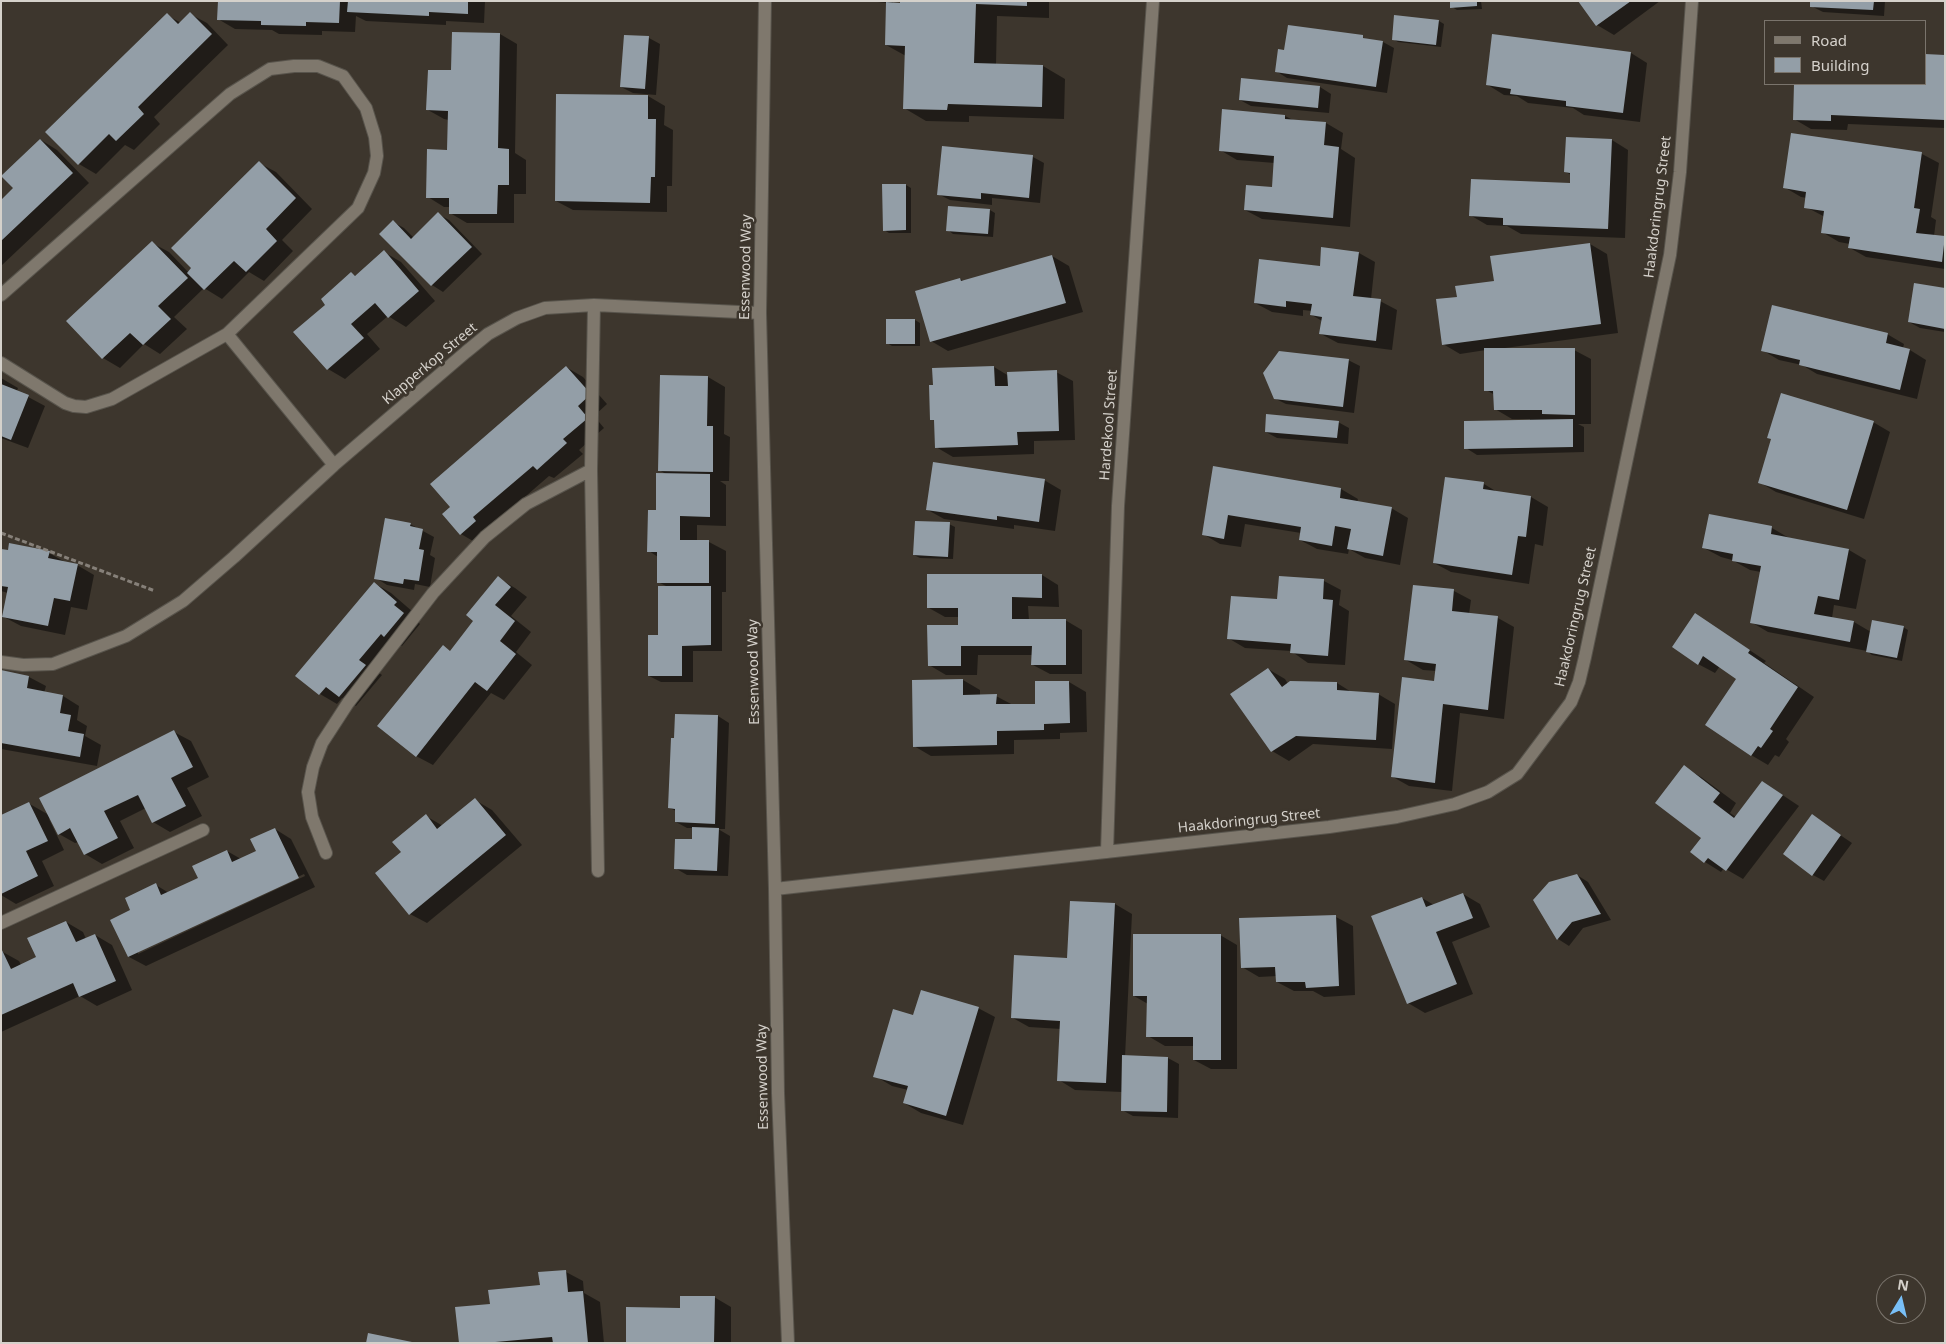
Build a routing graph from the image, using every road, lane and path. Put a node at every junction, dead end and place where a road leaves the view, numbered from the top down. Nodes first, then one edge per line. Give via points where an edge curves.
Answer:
1 (765, 1) edge
2 (1154, 1) edge
3 (1692, 1) edge
4 (1, 295) edge
5 (594, 305) junction
6 (760, 313) junction
7 (227, 334) junction
8 (1, 363) edge
9 (334, 465) junction
10 (591, 470) junction
11 (1, 533) edge
12 (183, 602) junction
13 (1, 662) edge
14 (203, 830) dead end
15 (1107, 852) junction
16 (326, 853) dead end
17 (598, 871) dead end
18 (775, 889) junction
19 (1, 923) edge
20 (788, 1343) edge

1 - 6 street, Essenwood Way
2 - 15 street, Hardekool Street via 1118,506
3 - 15 street, Haakdoringrug Street via 1680,172 1670,255 1585,658 1571,702 1517,774 1488,792 1455,804 1329,828
4 - 7 street via 230,94 270,69 318,66 343,76 366,108 375,137 377,156 374,173 358,208
5 - 6 street, Klapperkop Street
5 - 9 street, Klapperkop Street via 544,308 488,334
5 - 10 street
6 - 18 street, Essenwood Way
7 - 8 street via 112,399 86,407 65,403
7 - 9 street
9 - 12 street, Klapperkop Street
10 - 16 street via 526,504 485,537 433,593 348,703 322,743 308,792 312,817
10 - 17 street
11 - 12 path
12 - 13 street, Klapperkop Street via 126,636 53,664
14 - 19 street
15 - 18 street, Haakdoringrug Street
18 - 20 street, Essenwood Way via 778,1093

